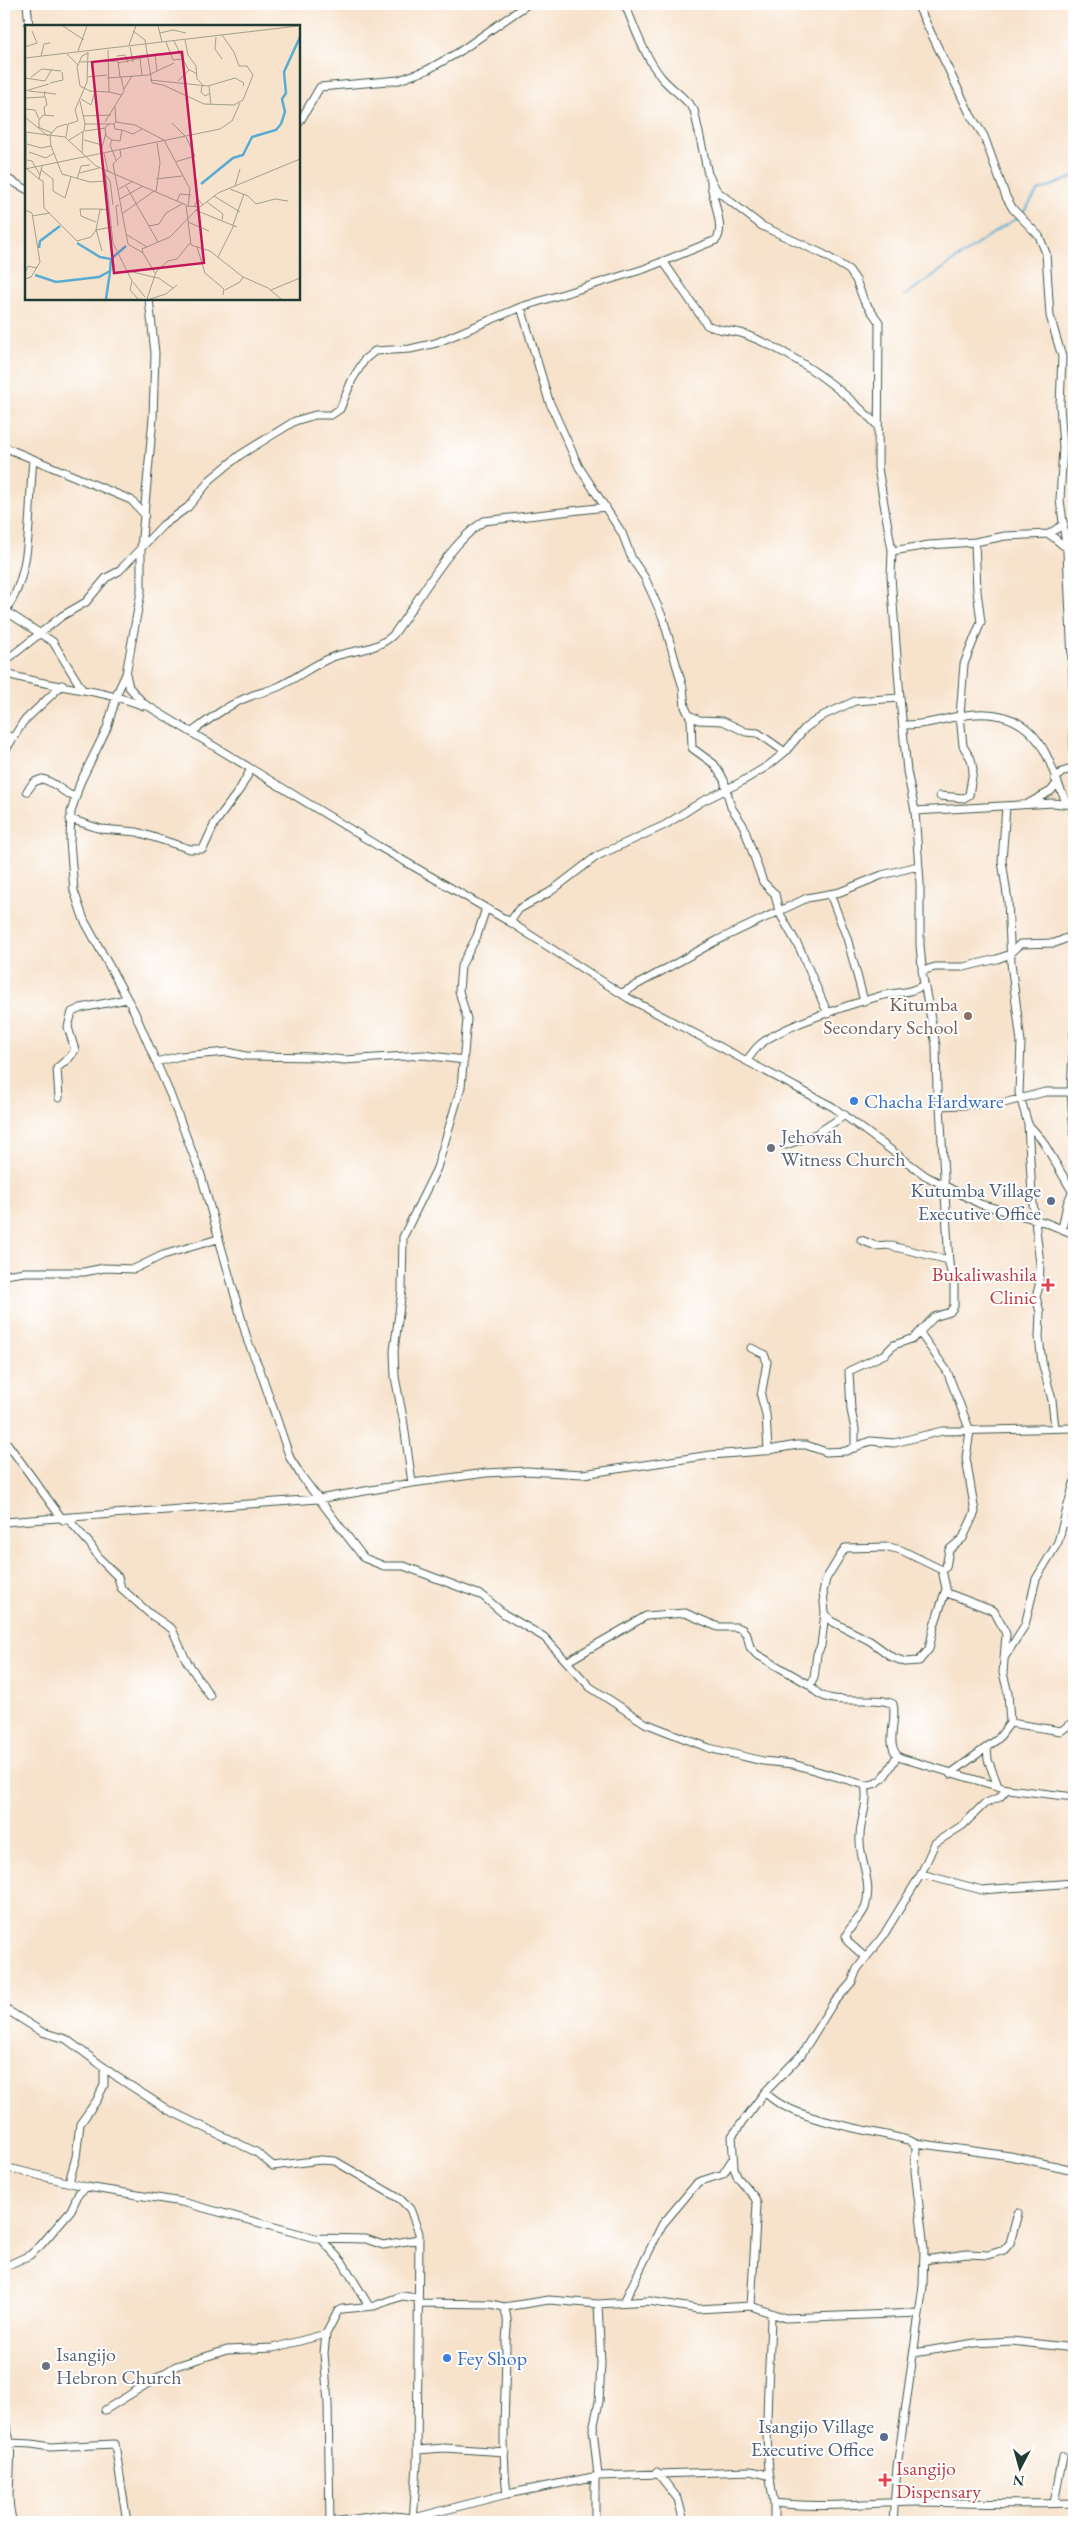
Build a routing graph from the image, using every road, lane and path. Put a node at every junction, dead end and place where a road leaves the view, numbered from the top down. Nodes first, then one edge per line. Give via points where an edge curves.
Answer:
1 (26, 4) edge
2 (528, 4) edge
3 (625, 4) edge
4 (917, 4) edge
5 (29, 25) edge
6 (300, 121) edge
7 (4, 177) edge
8 (711, 183) junction
9 (25, 188) edge
10 (663, 262) junction
11 (149, 300) edge
12 (521, 306) junction
13 (876, 424) junction
14 (4, 447) edge
15 (33, 460) junction
16 (606, 506) junction
17 (145, 515) junction
18 (1064, 524) junction
19 (1049, 534) junction
20 (975, 542) junction
21 (141, 548) junction
22 (1070, 550) edge
23 (892, 551) junction
24 (4, 610) edge
25 (40, 632) junction
26 (10, 657) junction
27 (4, 662) edge
28 (4, 673) edge
29 (126, 674) junction
30 (12, 676) junction
31 (62, 685) junction
32 (82, 689) junction
33 (116, 697) junction
34 (900, 698) junction
35 (147, 707) junction
36 (1074, 708) edge
37 (689, 715) junction
38 (960, 716) junction
39 (904, 725) junction
40 (192, 732) junction
41 (4, 735) edge
42 (12, 737) junction
43 (785, 752) junction
44 (4, 753) edge
45 (1074, 764) edge
46 (1074, 768) edge
47 (251, 769) junction
48 (1056, 781) junction
49 (727, 789) junction
50 (27, 791) dead end
51 (940, 796) dead end
52 (75, 797) junction
53 (1071, 804) edge
54 (1025, 805) junction
55 (1006, 806) junction
56 (915, 811) junction
57 (70, 819) junction
58 (918, 866) junction
59 (830, 894) junction
60 (486, 908) junction
61 (780, 912) junction
62 (510, 922) junction
63 (1074, 935) edge
64 (1012, 951) junction
65 (922, 971) junction
66 (923, 984) junction
67 (622, 993) junction
68 (127, 999) junction
69 (864, 1001) junction
70 (828, 1014) junction
71 (1074, 1032) edge
72 (464, 1060) junction
73 (747, 1060) junction
74 (156, 1062) junction
75 (1072, 1097) edge
76 (58, 1098) dead end
77 (1020, 1100) junction
78 (940, 1109) junction
79 (845, 1115) junction
80 (1028, 1124) junction
81 (1074, 1134) edge
82 (786, 1145) dead end
83 (945, 1185) junction
84 (1073, 1189) edge
85 (1036, 1220) junction
86 (1062, 1229) junction
87 (1074, 1234) edge
88 (218, 1239) junction
89 (861, 1240) dead end
90 (949, 1260) junction
91 (4, 1275) edge
92 (920, 1333) junction
93 (751, 1348) dead end
94 (1055, 1428) junction
95 (1074, 1428) edge
96 (970, 1431) junction
97 (4, 1439) edge
98 (855, 1448) junction
99 (768, 1451) junction
100 (412, 1483) junction
101 (1074, 1483) edge
102 (318, 1499) junction
103 (65, 1520) junction
104 (4, 1522) edge
105 (1064, 1522) junction
106 (1074, 1525) edge
107 (942, 1570) junction
108 (946, 1589) junction
109 (826, 1613) junction
110 (1004, 1658) junction
111 (568, 1662) junction
112 (810, 1685) junction
113 (210, 1696) dead end
114 (1074, 1721) edge
115 (1010, 1723) junction
116 (987, 1747) junction
117 (897, 1756) junction
118 (950, 1774) junction
119 (865, 1785) junction
120 (998, 1786) junction
121 (1007, 1789) junction
122 (1074, 1797) edge
123 (921, 1874) junction
124 (1074, 1883) edge
125 (865, 1957) junction
126 (4, 2008) edge
127 (104, 2067) junction
128 (765, 2092) junction
129 (914, 2143) junction
130 (732, 2159) junction
131 (4, 2167) edge
132 (1074, 2170) edge
133 (69, 2182) junction
134 (87, 2187) junction
135 (1018, 2213) dead end
136 (321, 2239) junction
137 (419, 2239) junction
138 (924, 2260) junction
139 (4, 2267) edge
140 (418, 2300) junction
141 (624, 2302) junction
142 (598, 2304) junction
143 (369, 2306) junction
144 (752, 2306) junction
145 (504, 2307) junction
146 (919, 2313) junction
147 (771, 2314) junction
148 (326, 2334) junction
149 (1074, 2348) edge
150 (914, 2353) junction
151 (105, 2410) dead end
152 (4, 2422) edge
153 (9, 2443) junction
154 (418, 2450) junction
155 (505, 2452) junction
156 (1063, 2456) dead end
157 (768, 2471) junction
158 (657, 2472) junction
159 (597, 2477) junction
160 (507, 2494) junction
161 (774, 2503) junction
162 (1054, 2503) junction
163 (1074, 2503) edge
164 (894, 2504) junction
165 (9, 2518) edge
166 (414, 2520) edge
167 (128, 2522) edge
168 (332, 2522) edge
169 (595, 2522) edge
170 (684, 2522) edge
171 (774, 2522) edge
172 (893, 2522) edge

1 - 5 street
2 - 6 street via 427,70 399,80 320,87
3 - 8 street via 652,64 694,110
4 - 18 street via 984,136 1006,197 1013,210 1044,244 1050,316 1062,357 1060,500
7 - 9 street
8 - 10 street via 720,224 718,238
8 - 13 street via 722,196 762,226 823,254 853,275 864,301 879,322
10 - 12 street
10 - 13 street via 707,325 744,334 805,364 846,394
11 - 17 street via 155,353
12 - 16 street via 549,401 585,478
12 - 21 street via 425,347 375,352 365,359 356,373 340,409 332,415 314,415 295,421 252,446 211,479 188,507 163,525
13 - 23 street via 879,486
14 - 15 street
15 - 17 street via 131,500
15 - 24 street via 24,562 17,593
16 - 37 street via 663,618
16 - 40 street via 484,521 452,553 386,642 317,664 280,686 228,707
17 - 21 street
18 - 19 street
18 - 22 street
19 - 20 street via 1005,536
19 - 22 street
20 - 23 street
20 - 38 street via 976,591 981,622 964,664
21 - 25 street via 119,571 106,578 86,602
21 - 29 street via 140,592
22 - 36 street
23 - 34 street
24 - 25 street
25 - 26 street
25 - 32 street via 55,644
26 - 27 street
26 - 30 street via 8,665
28 - 30 street
29 - 33 street
29 - 35 street via 130,687
30 - 31 street via 40,684
31 - 32 street
31 - 42 street
32 - 33 street
33 - 35 street
33 - 52 street via 107,728
34 - 39 street
34 - 43 street via 866,698 848,703 813,722
35 - 40 street
36 - 45 street
37 - 43 street via 700,720 723,721 746,732 758,733
37 - 49 street via 692,748 714,764
38 - 39 street via 926,725
38 - 48 street via 1000,715 1017,720 1043,748
38 - 51 street via 963,746 972,762 971,792 964,798
39 - 56 street via 907,771
40 - 47 street
41 - 42 street
42 - 44 street
43 - 49 street
46 - 48 street via 1062,772
47 - 57 street via 215,823 203,850 137,832 101,829
47 - 60 street
48 - 53 street
48 - 54 street via 1048,793
49 - 61 street via 731,807 743,825 761,878 774,894
49 - 62 street via 665,825 597,856 550,892 519,909
50 - 52 street via 34,782 42,779
52 - 57 street
53 - 54 street
54 - 55 street
55 - 56 street
55 - 64 street via 1002,861
56 - 58 street
57 - 68 street via 76,899
58 - 59 street
58 - 65 street
59 - 61 street via 807,898
59 - 69 street via 847,938
60 - 62 street
60 - 72 street via 477,936 461,966 459,991 468,1019
61 - 67 street via 718,940
61 - 70 street
62 - 67 street
63 - 64 street via 1055,943 1020,944
64 - 65 street via 1003,957 964,966 935,966
64 - 77 street via 1021,1042
65 - 66 street
66 - 69 street via 912,991
66 - 78 street via 935,1038 936,1091
67 - 73 street
68 - 74 street
68 - 76 street via 72,1012 68,1027 74,1050 57,1068
69 - 70 street
70 - 73 street via 770,1038
71 - 75 street
72 - 74 street via 423,1055 344,1060 246,1056 228,1052 180,1056
72 - 100 street via 461,1087 440,1160 403,1237 402,1290 394,1351 395,1377
73 - 79 street
74 - 88 street via 201,1175
75 - 77 street via 1045,1092
75 - 81 street
77 - 78 street
77 - 80 street
78 - 83 street
79 - 82 street via 816,1134
79 - 83 street via 918,1170
80 - 84 street
80 - 85 street
83 - 85 street via 980,1204
83 - 90 street
84 - 86 street
85 - 86 street
85 - 94 street via 1040,1264 1036,1296 1040,1312 1039,1338
86 - 87 street
88 - 91 street via 163,1255 134,1269
88 - 102 street via 248,1342 290,1458
89 - 90 street via 876,1246 887,1244
90 - 92 street via 954,1283 953,1309 934,1317
92 - 96 street via 947,1372
92 - 98 street via 849,1371
93 - 99 street via 764,1354 767,1362 761,1396 766,1414
94 - 95 street
94 - 96 street
96 - 98 street via 942,1431 894,1443 870,1441
96 - 107 street via 966,1458 975,1512 963,1538 949,1550 946,1567
97 - 103 street
98 - 99 street via 826,1452 802,1445
99 - 100 street via 702,1456 583,1474 526,1471
100 - 102 street
101 - 105 street
102 - 103 street
102 - 111 street via 364,1558 384,1566 404,1566 475,1592 504,1614 544,1637
103 - 104 street
103 - 113 street via 118,1577 121,1588 172,1629 186,1660
105 - 106 street
105 - 110 street via 1058,1542 1036,1579 1025,1625
107 - 108 street
107 - 109 street via 901,1550 848,1546 826,1579 823,1592
108 - 109 street via 930,1649 919,1660 905,1662 892,1657 832,1621
108 - 110 street via 955,1597 994,1611 1006,1634
109 - 112 street via 822,1646
110 - 115 street
111 - 112 street via 646,1616 685,1613 718,1627 742,1629 756,1654
111 - 119 street via 590,1687 645,1722 709,1748 763,1761 793,1764
112 - 117 street via 820,1694 836,1699 893,1704 891,1729
114 - 115 street via 1061,1731
115 - 116 street
116 - 118 street
116 - 120 street via 988,1760
117 - 118 street
117 - 119 street via 879,1782
118 - 120 street
119 - 125 street via 867,1805 860,1835 868,1874 867,1897 863,1913 846,1936 848,1942
120 - 121 street
121 - 122 street
121 - 123 street via 935,1843
123 - 124 street via 982,1890
123 - 125 street via 883,1936
125 - 128 street via 852,1982 832,2005 801,2055
126 - 127 street via 42,2032 66,2038
127 - 133 street via 104,2085 80,2124
127 - 137 street via 168,2110 256,2152 273,2166 335,2161 400,2199 413,2216
128 - 129 street via 787,2108
128 - 130 street via 732,2136
129 - 132 street via 1010,2156
129 - 138 street
130 - 141 street via 723,2174 698,2182 662,2225
130 - 144 street via 738,2178 757,2204
131 - 133 street
133 - 134 street
134 - 136 street via 182,2202
134 - 139 street via 79,2192 71,2210 30,2255
135 - 138 street via 1010,2243 1004,2250 988,2255 967,2254
136 - 137 street via 366,2239 383,2245
136 - 143 street via 343,2263
137 - 140 street
138 - 146 street
140 - 143 street via 402,2296
140 - 145 street
140 - 154 street
141 - 142 street
141 - 144 street via 698,2308
142 - 145 street via 549,2300
142 - 159 street via 600,2392 592,2429
143 - 148 street via 338,2311
144 - 147 street
145 - 155 street via 509,2321
146 - 147 street via 784,2318
146 - 150 street
147 - 157 street
148 - 151 street via 273,2348 227,2350 176,2366
148 - 168 street via 324,2354
149 - 150 street via 1012,2341 975,2343
150 - 164 street
152 - 153 street
153 - 165 street
153 - 167 street via 50,2447 115,2444
154 - 155 street via 444,2448
154 - 166 street
155 - 160 street
156 - 162 street
157 - 158 street
157 - 161 street
158 - 159 street
158 - 170 street via 678,2499
159 - 160 street
159 - 169 street
160 - 166 street
161 - 164 street via 818,2507
161 - 171 street
162 - 163 street
162 - 164 street
164 - 172 street
166 - 168 street via 383,2516

